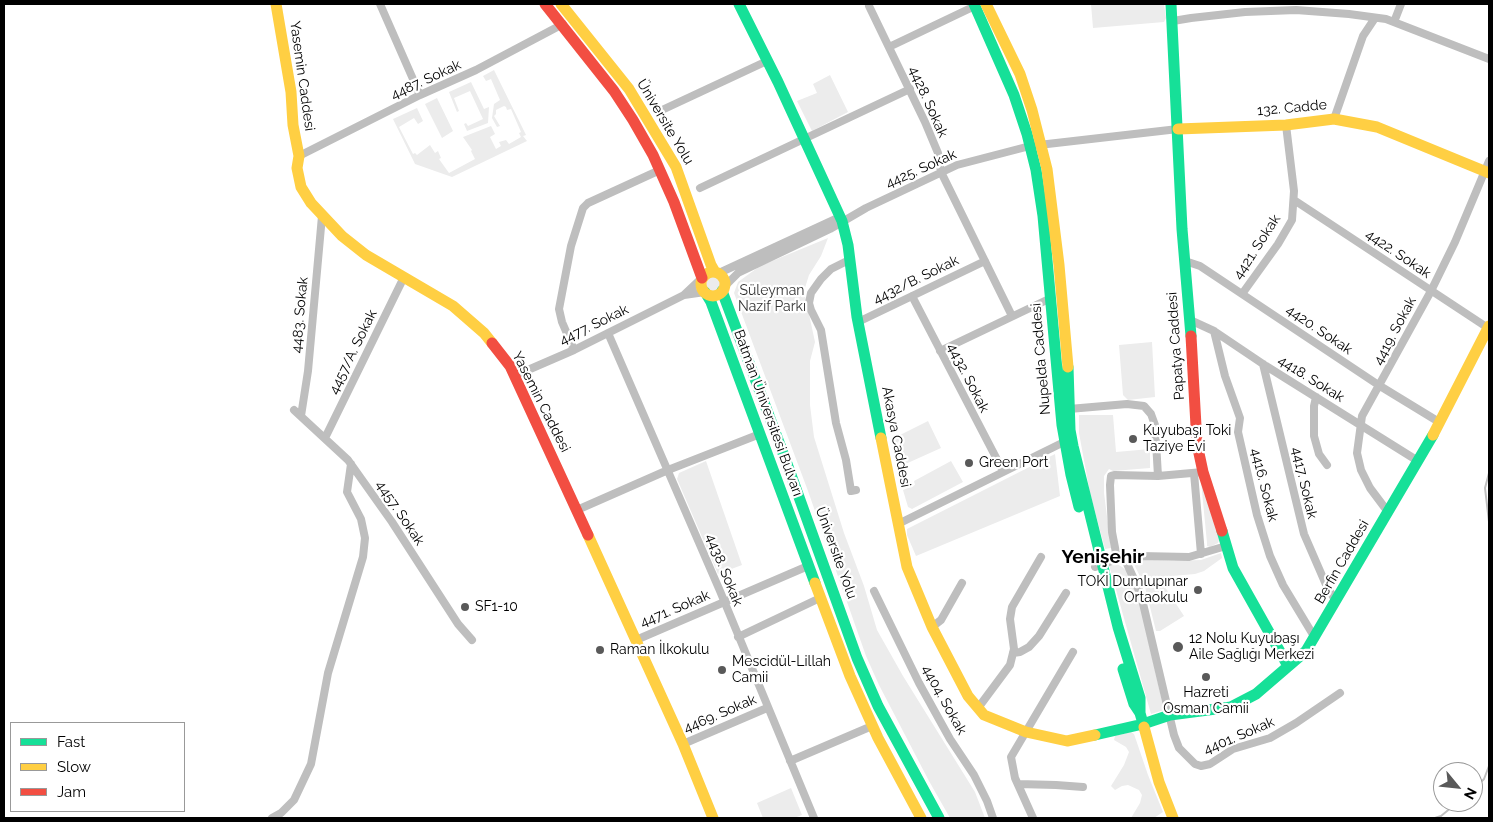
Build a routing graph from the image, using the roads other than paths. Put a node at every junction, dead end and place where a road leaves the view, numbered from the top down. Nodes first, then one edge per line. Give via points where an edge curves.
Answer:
1 (276, 4) edge
2 (545, 4) edge
3 (561, 4) edge
4 (739, 4) edge
5 (978, 4) edge
6 (1171, 4) edge
7 (1401, 4) edge
8 (383, 5) edge
9 (869, 6) dead end
10 (1375, 18) junction
11 (1173, 21) junction
12 (1394, 22) junction
13 (562, 24) junction
14 (889, 47) junction
15 (1489, 59) edge
16 (767, 61) junction
17 (910, 90) junction
18 (420, 95) junction
19 (662, 110) dead end
20 (1334, 119) junction
21 (1286, 125) junction
22 (1178, 129) junction
23 (804, 139) junction
24 (1036, 146) junction
25 (299, 156) junction
26 (1488, 169) edge
27 (660, 170) junction
28 (940, 172) junction
29 (700, 188) dead end
30 (1294, 200) junction
31 (322, 216) junction
32 (841, 219) junction
33 (849, 260) junction
34 (985, 261) junction
35 (1185, 261) junction
36 (717, 273) junction
37 (404, 277) junction
38 (702, 278) junction
39 (723, 289) junction
40 (1431, 291) junction
41 (705, 292) junction
42 (1242, 294) junction
43 (684, 295) junction
44 (912, 296) junction
45 (1051, 298) junction
46 (1012, 316) junction
47 (1190, 320) junction
48 (858, 322) junction
49 (1489, 327) edge
50 (1214, 331) junction
51 (608, 333) junction
52 (574, 350) junction
53 (940, 351) junction
54 (1263, 364) junction
55 (514, 376) junction
56 (1380, 386) junction
57 (1316, 398) junction
58 (1069, 409) junction
59 (294, 410) dead end
60 (301, 416) junction
61 (1439, 422) junction
62 (1360, 425) junction
63 (760, 434) junction
64 (325, 438) junction
65 (1064, 442) junction
66 (1418, 461) junction
67 (351, 464) junction
68 (1327, 465) dead end
69 (668, 470) junction
70 (1003, 471) junction
71 (1198, 473) junction
72 (1158, 476) junction
73 (856, 490) dead end
74 (577, 510) junction
75 (1388, 512) junction
76 (898, 524) junction
77 (1226, 546) junction
78 (1200, 554) junction
79 (1041, 557) dead end
80 (1120, 558) junction
81 (808, 566) junction
82 (1098, 566) junction
83 (962, 583) dead end
84 (874, 591) dead end
85 (1066, 592) dead end
86 (820, 598) junction
87 (1336, 601) junction
88 (724, 602) junction
89 (932, 627) junction
90 (738, 637) junction
91 (1315, 638) junction
92 (472, 640) dead end
93 (636, 640) junction
94 (1073, 652) dead end
95 (1013, 653) junction
96 (1288, 666) junction
97 (1340, 693) dead end
98 (768, 708) junction
99 (978, 708) junction
100 (1170, 715) junction
101 (1142, 719) junction
102 (872, 726) junction
103 (1026, 732) junction
104 (682, 744) junction
105 (790, 761) junction
106 (1018, 784) junction
107 (1083, 787) dead end
108 (272, 818) edge
109 (713, 818) edge
110 (814, 818) edge
111 (921, 818) edge
112 (939, 818) edge
113 (994, 818) edge
114 (1032, 818) edge
115 (1173, 818) edge

1 - 25 street, Yasemin Caddesi
2 - 13 street
3 - 36 street, Üniversite Yolu via 629,89 676,167 711,265
4 - 16 street, Akasya Caddesi
5 - 14 street
5 - 24 street, Nupelda Caddesi
6 - 11 street, Papatya Caddesi
7 - 12 street
8 - 18 street
9 - 14 street, 4428. Sokak
10 - 11 street via 1296,10 1245,12
10 - 12 street
10 - 20 street via 1363,36
11 - 22 street, Papatya Caddesi
12 - 15 street
13 - 18 street, 4487. Sokak via 476,70
13 - 27 street via 614,91
14 - 17 street, 4428. Sokak
16 - 19 street
16 - 23 street, Akasya Caddesi
17 - 23 street
17 - 28 street, 4428. Sokak via 938,154
18 - 25 street, 4487. Sokak
20 - 21 street, 132. Cadde
20 - 26 street, 132. Cadde via 1377,127
21 - 22 street, 132. Cadde
21 - 30 street, 4421. Sokak
22 - 24 street, 4425. Sokak
22 - 35 street, Papatya Caddesi
23 - 29 street
23 - 32 street, Akasya Caddesi
24 - 28 street, 4425. Sokak
24 - 45 street, Nupelda Caddesi
24 - 58 street, Nupelda Caddesi via 1047,169 1053,208
25 - 31 street, Yasemin Caddesi via 297,168 301,187
26 - 40 street, 4419. Sokak
27 - 38 street
27 - 52 street via 588,203 584,208 571,246 558,309
28 - 32 street, 4425. Sokak
28 - 34 street, 4428. Sokak
30 - 40 street, 4422. Sokak
30 - 42 street, 4421. Sokak via 1292,220
31 - 37 street, Yasemin Caddesi via 366,255
31 - 60 street, 4483. Sokak
32 - 33 street, Akasya Caddesi
32 - 36 street
32 - 39 street, 4425. Sokak via 738,273
33 - 48 street, Akasya Caddesi
33 - 73 street via 831,269 821,279 811,293 810,303 821,330 851,490
34 - 44 street, 4432/B. Sokak
34 - 46 street, 4428. Sokak
35 - 42 street, 4420. Sokak via 1200,266
35 - 47 street, Papatya Caddesi
36 - 38 street via 707,273
36 - 39 street via 724,279
37 - 55 street, Yasemin Caddesi via 453,306 484,334 510,366
37 - 64 street, 4457/A. Sokak
38 - 41 street via 701,286
38 - 43 street
39 - 41 street via 715,295
39 - 112 street, Üniversite Yolu via 722,297 786,461 857,658 878,706
40 - 49 street, 4422. Sokak
40 - 56 street, 4419. Sokak
41 - 43 street
41 - 63 street, Batman Üniversitesi Bulvarı
42 - 56 street, 4420. Sokak
43 - 51 street, 4477. Sokak
44 - 48 street, 4432/B. Sokak
44 - 53 street, 4432. Sokak
45 - 46 street
45 - 65 street, Nupelda Caddesi
46 - 53 street
47 - 50 street, 4418. Sokak
47 - 71 street, Papatya Caddesi
48 - 76 street, Akasya Caddesi
49 - 61 street, Berfin Caddesi
50 - 54 street, 4418. Sokak
50 - 91 street, 4416. Sokak via 1240,418 1238,432 1270,556 1283,585
51 - 52 street, 4477. Sokak
51 - 69 street, 4438. Sokak
52 - 55 street, 4477. Sokak
53 - 70 street, 4432. Sokak
54 - 57 street, 4418. Sokak
54 - 87 street, 4417. Sokak via 1304,534
55 - 74 street, Yasemin Caddesi
56 - 61 street, 4420. Sokak
56 - 62 street, 4419. Sokak
57 - 62 street, 4418. Sokak
57 - 68 street via 1314,436 1319,454
58 - 72 street via 1127,404 1144,406 1152,414 1155,425
58 - 82 street, Nupelda Caddesi via 1070,430
59 - 60 street, 4457. Sokak
60 - 64 street, 4457. Sokak
61 - 66 street, Berfin Caddesi
62 - 66 street, 4418. Sokak
62 - 75 street, 4419. Sokak via 1357,453 1361,470
63 - 69 street
63 - 81 street, Batman Üniversitesi Bulvarı
64 - 67 street, 4457. Sokak
65 - 70 street
65 - 82 street, Nupelda Caddesi
66 - 75 street, Berfin Caddesi
67 - 92 street, 4457. Sokak
67 - 108 street via 347,492 361,519 365,538 363,557 328,673 311,764 294,800
69 - 74 street
69 - 88 street, 4438. Sokak
70 - 76 street
71 - 72 street
71 - 77 street, Papatya Caddesi
71 - 78 street
72 - 80 street via 1111,476 1112,532
74 - 93 street, Yasemin Caddesi
75 - 87 street, Berfin Caddesi
76 - 89 street, Akasya Caddesi via 907,567
77 - 78 street
77 - 96 street, Papatya Caddesi via 1233,568
78 - 80 street
79 - 95 street via 1012,607
80 - 82 street
80 - 100 street via 1141,595
81 - 86 street, Batman Üniversitesi Bulvarı
81 - 88 street, 4471. Sokak
82 - 101 street, Nupelda Caddesi via 1134,704
83 - 89 street via 941,620
84 - 113 street, 4404. Sokak via 926,697 974,776
85 - 95 street via 1039,636 1029,647
86 - 90 street
86 - 102 street, Batman Üniversitesi Bulvarı
87 - 91 street, Berfin Caddesi
88 - 90 street, 4438. Sokak
88 - 93 street, 4471. Sokak
89 - 99 street, Akasya Caddesi via 968,696
90 - 98 street, 4438. Sokak
91 - 96 street, Berfin Caddesi via 1306,651
93 - 104 street, Yasemin Caddesi
94 - 103 street
95 - 99 street via 1010,666
96 - 100 street, Berfin Caddesi via 1242,703
97 - 100 street, 4401. Sokak via 1270,738 1233,749 1201,766 1179,748
98 - 104 street, 4469. Sokak
98 - 105 street, 4438. Sokak
99 - 103 street, Akasya Caddesi via 984,714
100 - 101 street, Berfin Caddesi
101 - 103 street, Akasya Caddesi via 1067,741
101 - 115 street, Nupelda Caddesi via 1159,782
102 - 105 street
102 - 111 street, Batman Üniversitesi Bulvarı
103 - 106 street via 1011,757
104 - 109 street, Yasemin Caddesi
105 - 110 street, 4438. Sokak
106 - 107 street
106 - 114 street

